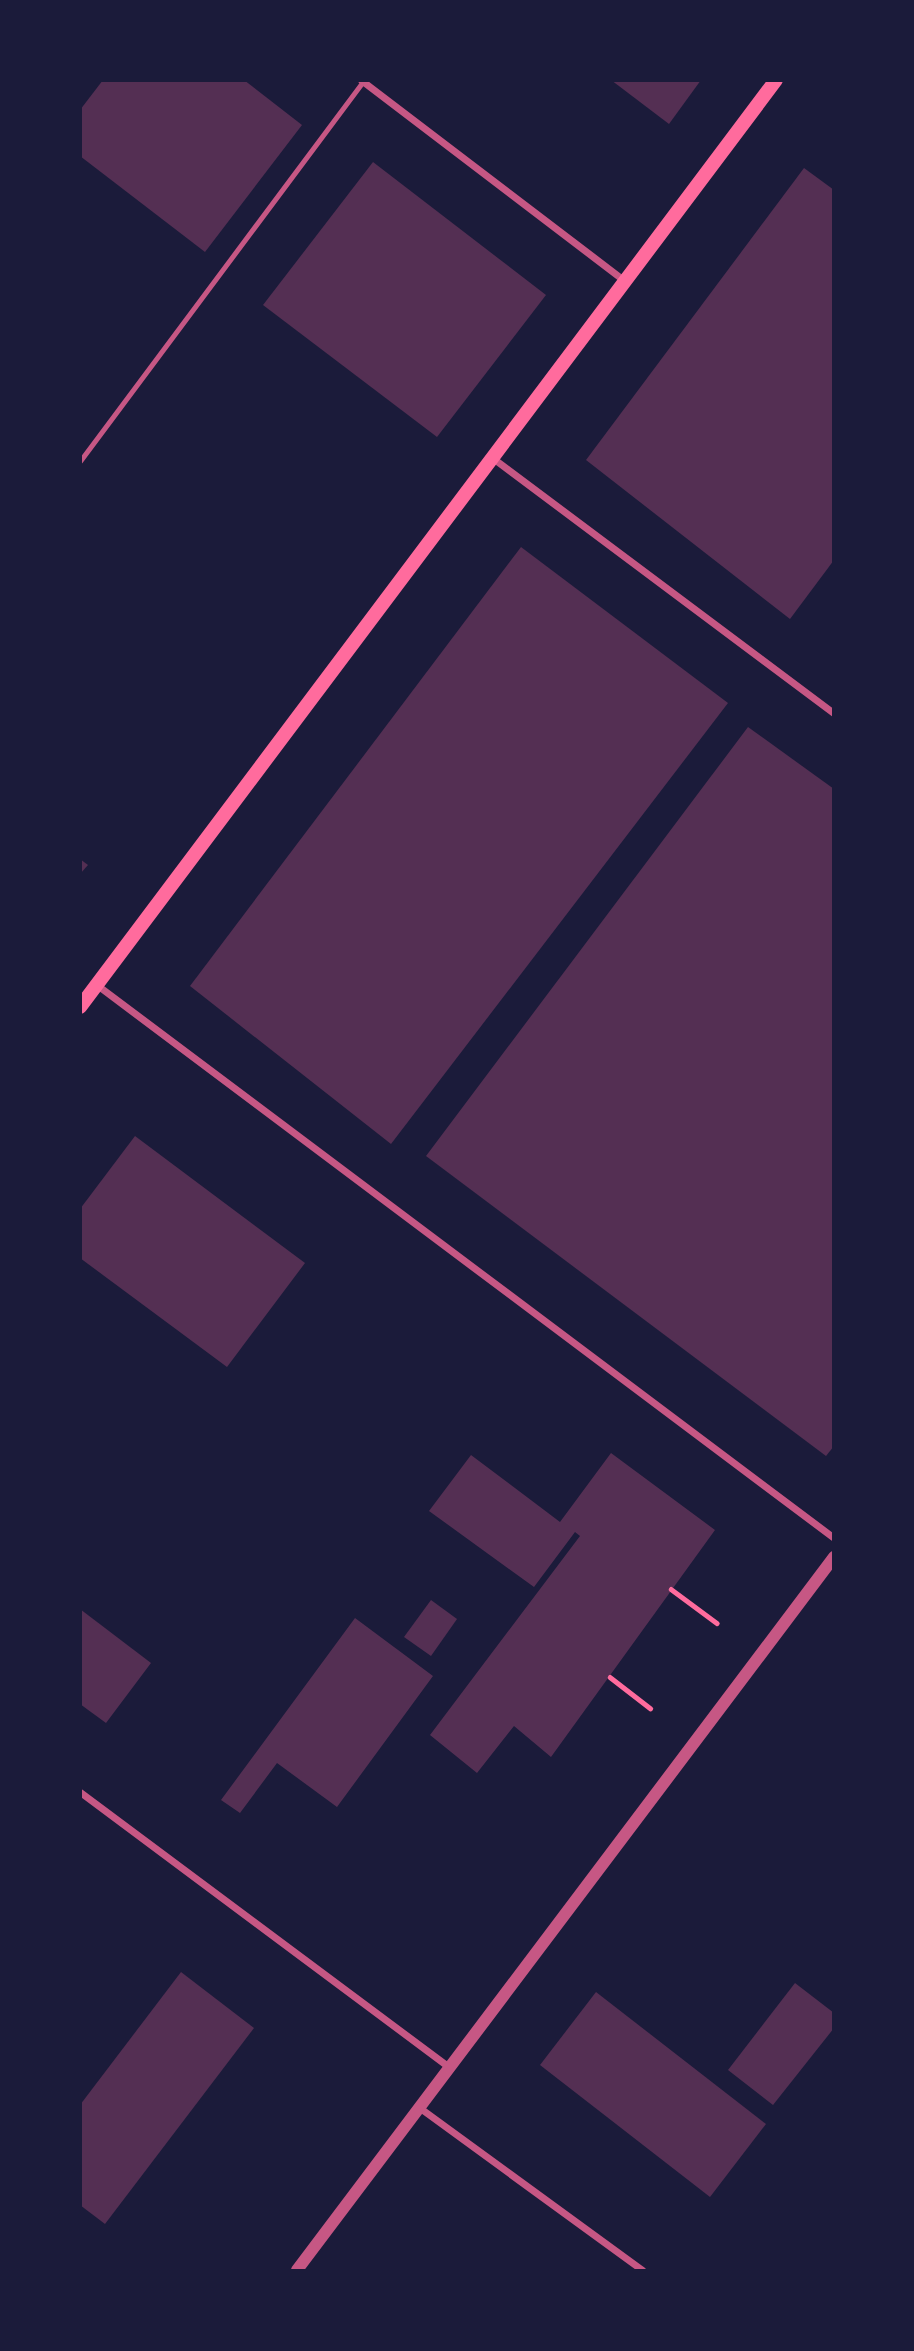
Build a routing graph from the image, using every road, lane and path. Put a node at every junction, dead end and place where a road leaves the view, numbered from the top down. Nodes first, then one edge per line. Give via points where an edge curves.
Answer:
1 (776, 80) edge
2 (363, 81) edge
3 (625, 282) junction
4 (494, 459) junction
5 (80, 461) edge
6 (834, 713) edge
7 (97, 985) junction
8 (80, 1007) edge
9 (834, 1538) edge
10 (834, 1557) edge
11 (671, 1589) dead end
12 (717, 1623) dead end
13 (610, 1677) dead end
14 (650, 1708) dead end
15 (80, 1792) edge
16 (450, 2068) junction
17 (420, 2108) junction
18 (297, 2270) edge
19 (642, 2270) edge

1 - 3 main road
2 - 3 street
2 - 5 lane
3 - 4 main road
4 - 6 street
4 - 7 main road
7 - 8 main road
7 - 9 street
10 - 16 street
11 - 12 path
13 - 14 path
15 - 16 street
16 - 17 street
17 - 18 street
17 - 19 street

